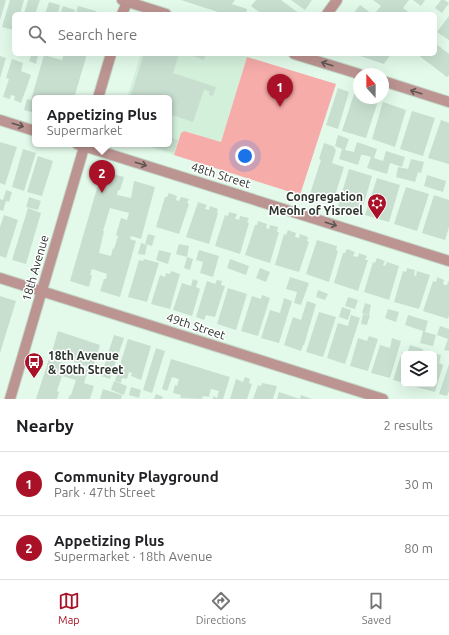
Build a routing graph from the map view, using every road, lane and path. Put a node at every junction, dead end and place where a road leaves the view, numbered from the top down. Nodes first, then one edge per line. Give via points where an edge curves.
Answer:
1 (337, 0) edge
2 (126, 1) edge
3 (123, 12) edge
4 (160, 12) edge
5 (328, 12) edge
6 (110, 56) edge
7 (302, 56) edge
8 (353, 72) edge
9 (389, 83) edge
10 (99, 95) edge
11 (449, 102) edge
12 (0, 120) edge
13 (32, 130) edge
14 (81, 147) edge
15 (88, 147) edge
16 (449, 261) edge
17 (0, 278) edge
18 (42, 291) junction
19 (10, 399) edge
20 (383, 399) edge

1 - 5 street
2 - 3 street
2 - 4 street
6 - 10 street
8 -> 7 street
11 -> 9 street
12 -> 13 street
14 - 18 street, 18th Avenue
15 -> 16 street, 48th Street
17 - 18 street, 49th Street
18 - 19 street, 18th Avenue
18 - 20 street, 49th Street

